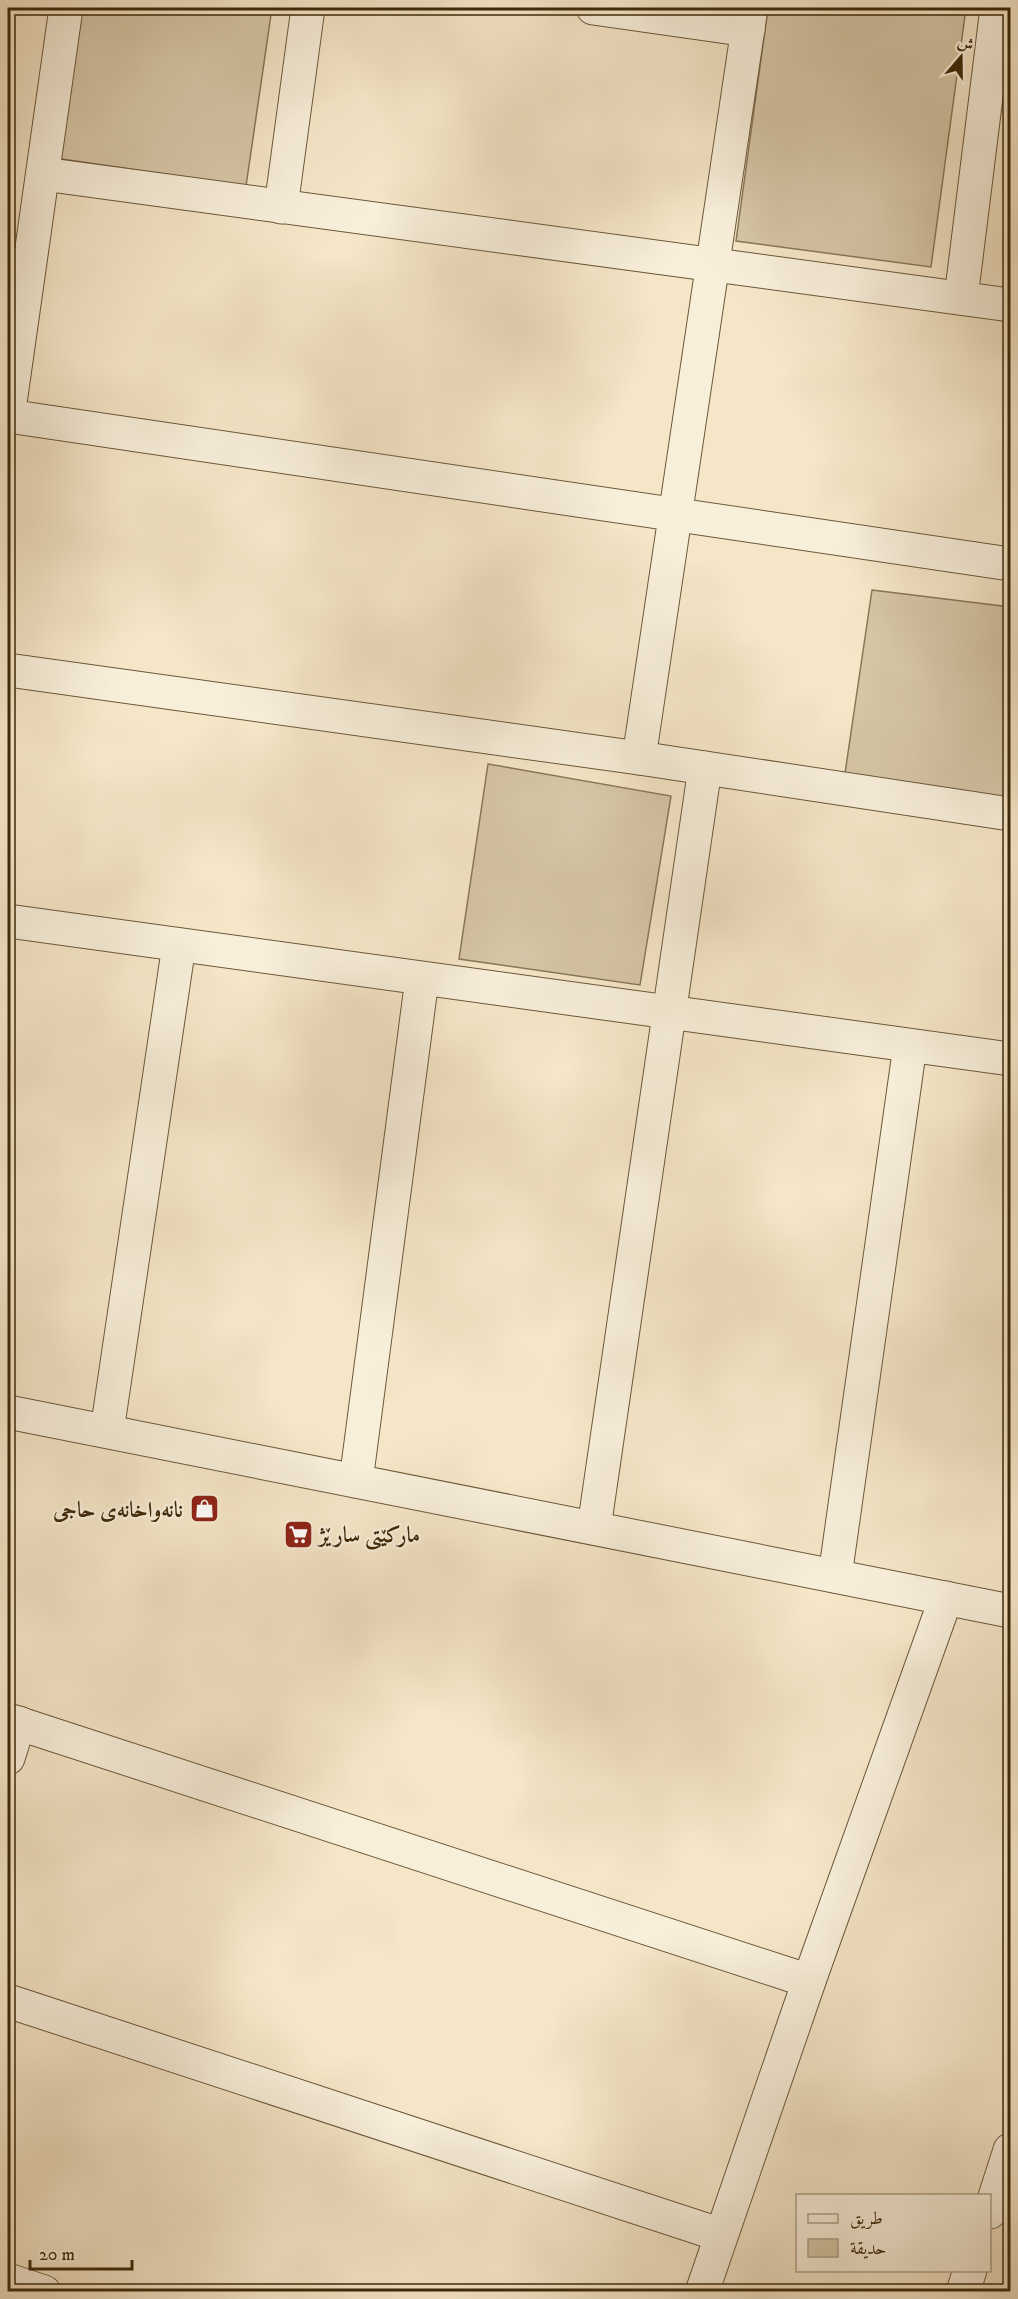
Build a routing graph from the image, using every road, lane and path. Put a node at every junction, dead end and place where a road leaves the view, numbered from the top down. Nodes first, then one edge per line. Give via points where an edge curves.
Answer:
1 (66, 8) edge
2 (309, 8) edge
3 (593, 8) edge
4 (997, 8) edge
5 (749, 19) edge
6 (43, 174) junction
7 (281, 207) junction
8 (712, 265) junction
9 (961, 298) junction
10 (1011, 305) edge
11 (8, 416) edge
12 (675, 514) junction
13 (1011, 564) edge
14 (8, 670) edge
15 (639, 758) junction
16 (705, 768) junction
17 (1011, 814) edge
18 (8, 921) edge
19 (179, 945) junction
20 (422, 979) junction
21 (670, 1013) junction
22 (910, 1046) junction
23 (1011, 1059) edge
24 (8, 1412) edge
25 (107, 1431) junction
26 (356, 1481) junction
27 (594, 1528) junction
28 (835, 1576) junction
29 (946, 1598) junction
30 (1011, 1611) edge
31 (13, 1722) edge
32 (8, 1758) edge
33 (808, 1981) junction
34 (8, 2001) edge
35 (1011, 2150) edge
36 (991, 2209) edge
37 (721, 2235) junction
38 (970, 2272) edge
39 (8, 2280) edge
40 (44, 2292) edge
41 (702, 2292) edge
42 (963, 2292) edge

1 - 6 street
2 - 7 street
3 - 5 street
4 - 9 street
5 - 8 street
6 - 7 street
6 - 11 street
7 - 8 street
8 - 9 street
8 - 12 street
9 - 10 street
11 - 12 street
12 - 13 street
12 - 15 street
14 - 15 street
15 - 16 street
16 - 17 street
16 - 21 street
18 - 19 street
19 - 20 street
19 - 25 street
20 - 21 street
20 - 26 street
21 - 22 street
21 - 27 street
22 - 23 street
22 - 28 street
24 - 25 street
25 - 26 street
26 - 27 street
27 - 28 street
28 - 29 street
29 - 30 street
29 - 33 street
31 - 32 street
31 - 33 street
33 - 37 street
34 - 37 street
35 - 36 street
37 - 41 street
38 - 42 street
39 - 40 street

